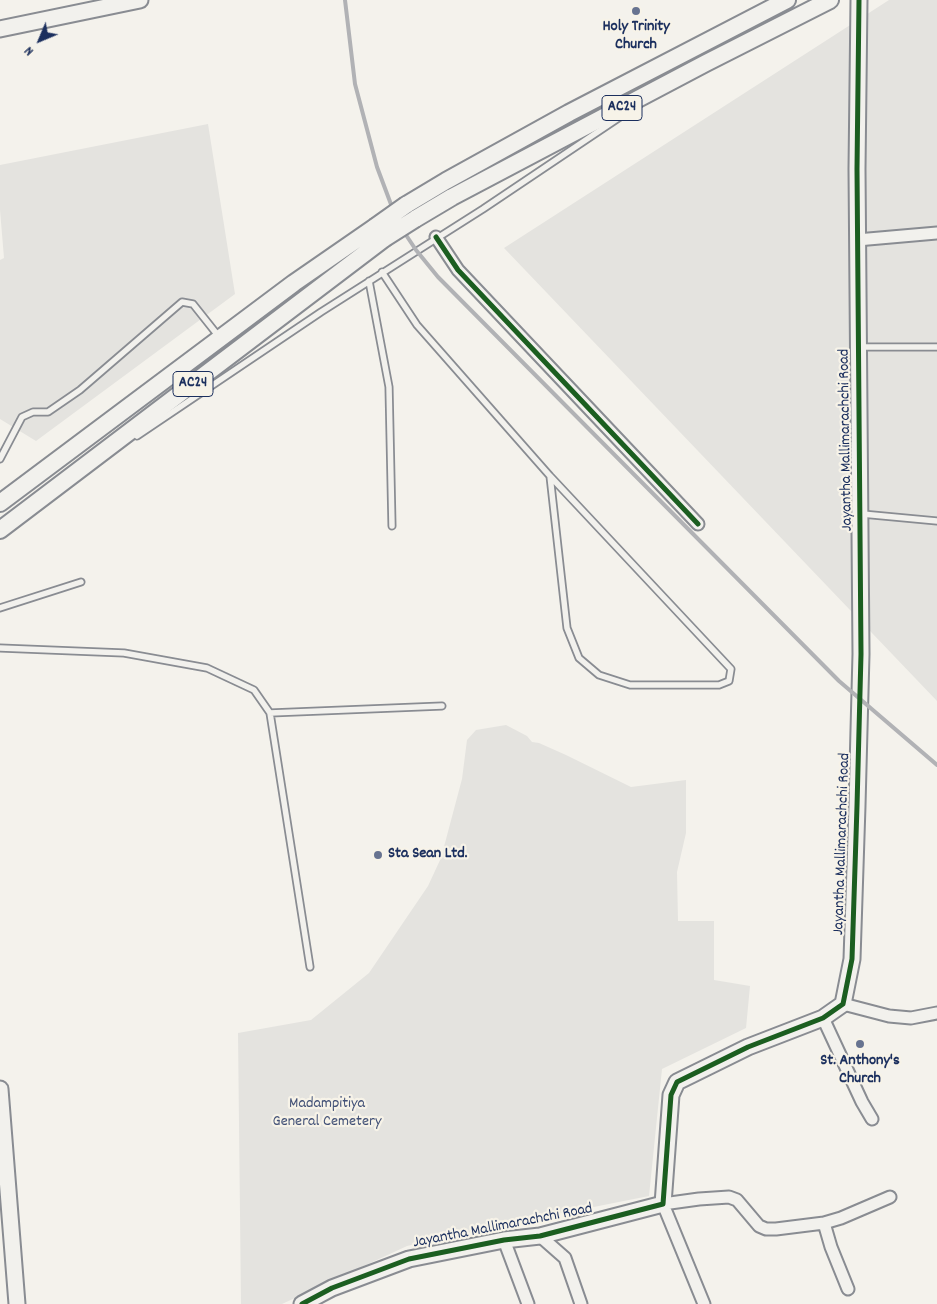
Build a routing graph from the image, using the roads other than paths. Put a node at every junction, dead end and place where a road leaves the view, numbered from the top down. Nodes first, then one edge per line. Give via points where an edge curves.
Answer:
1 (140, 0) edge
2 (786, 0) edge
3 (830, 0) edge
4 (860, 0) edge
5 (0, 29) edge
6 (696, 47) junction
7 (706, 63) junction
8 (660, 88) junction
9 (380, 232) junction
10 (937, 233) edge
11 (436, 237) junction
12 (857, 240) junction
13 (382, 272) junction
14 (369, 281) junction
15 (220, 338) junction
16 (858, 347) junction
17 (937, 347) edge
18 (0, 459) edge
19 (81, 470) junction
20 (550, 476) junction
21 (0, 503) edge
22 (860, 514) junction
23 (937, 521) edge
24 (698, 524) dead end
25 (392, 526) dead end
26 (0, 530) edge
27 (81, 582) dead end
28 (0, 608) edge
29 (0, 648) edge
30 (442, 706) dead end
31 (270, 713) junction
32 (310, 967) dead end
33 (843, 1004) junction
34 (937, 1013) edge
35 (823, 1018) junction
36 (0, 1089) edge
37 (872, 1118) dead end
38 (2, 1125) edge
39 (890, 1198) dead end
40 (663, 1204) junction
41 (824, 1223) junction
42 (540, 1236) junction
43 (504, 1240) junction
44 (848, 1290) dead end
45 (17, 1304) edge
46 (302, 1304) edge
47 (528, 1304) edge
48 (581, 1304) edge
49 (704, 1304) edge

1 - 5 street
2 - 6 main road, AC24
3 - 7 main road, AC24
4 - 12 street, Jayantha Mallimarachchi Road
6 - 7 main road
6 - 9 main road, AC24, bridge via 406,205
7 - 8 main road, AC24
8 - 9 main road, AC24, bridge via 415,219
8 - 11 lane via 563,156
9 - 15 main road, AC24 via 294,283
9 - 19 main road, AC24
10 - 12 street
11 - 13 lane
11 - 24 street via 458,270
12 - 16 street, Jayantha Mallimarachchi Road
13 - 14 lane
13 - 20 lane via 417,325
14 - 19 lane
14 - 25 lane via 389,387
15 - 18 lane via 193,304 182,302 80,390 48,412 33,412 22,417
15 - 21 main road, AC24
16 - 17 lane
16 - 22 street, Jayantha Mallimarachchi Road
19 - 26 main road, AC24
20 - 20 lane via 731,669 729,681 719,685 630,685 599,675 579,658 568,628
22 - 23 lane
22 - 33 street, Jayantha Mallimarachchi Road via 858,806 852,960
27 - 28 lane
29 - 31 lane via 124,653 207,668 254,690
30 - 31 lane
31 - 32 lane
33 - 34 street via 889,1016 910,1018
33 - 35 street
35 - 37 street
35 - 40 street via 748,1047 677,1082 671,1095
36 - 38 street
38 - 45 street
39 - 41 street
40 - 41 street via 729,1197 766,1229
40 - 42 street, Jayantha Mallimarachchi Road
40 - 49 street
41 - 44 street
42 - 43 street, Jayantha Mallimarachchi Road
42 - 48 street via 565,1258
43 - 46 street, Jayantha Mallimarachchi Road via 409,1259 332,1288
43 - 47 street

